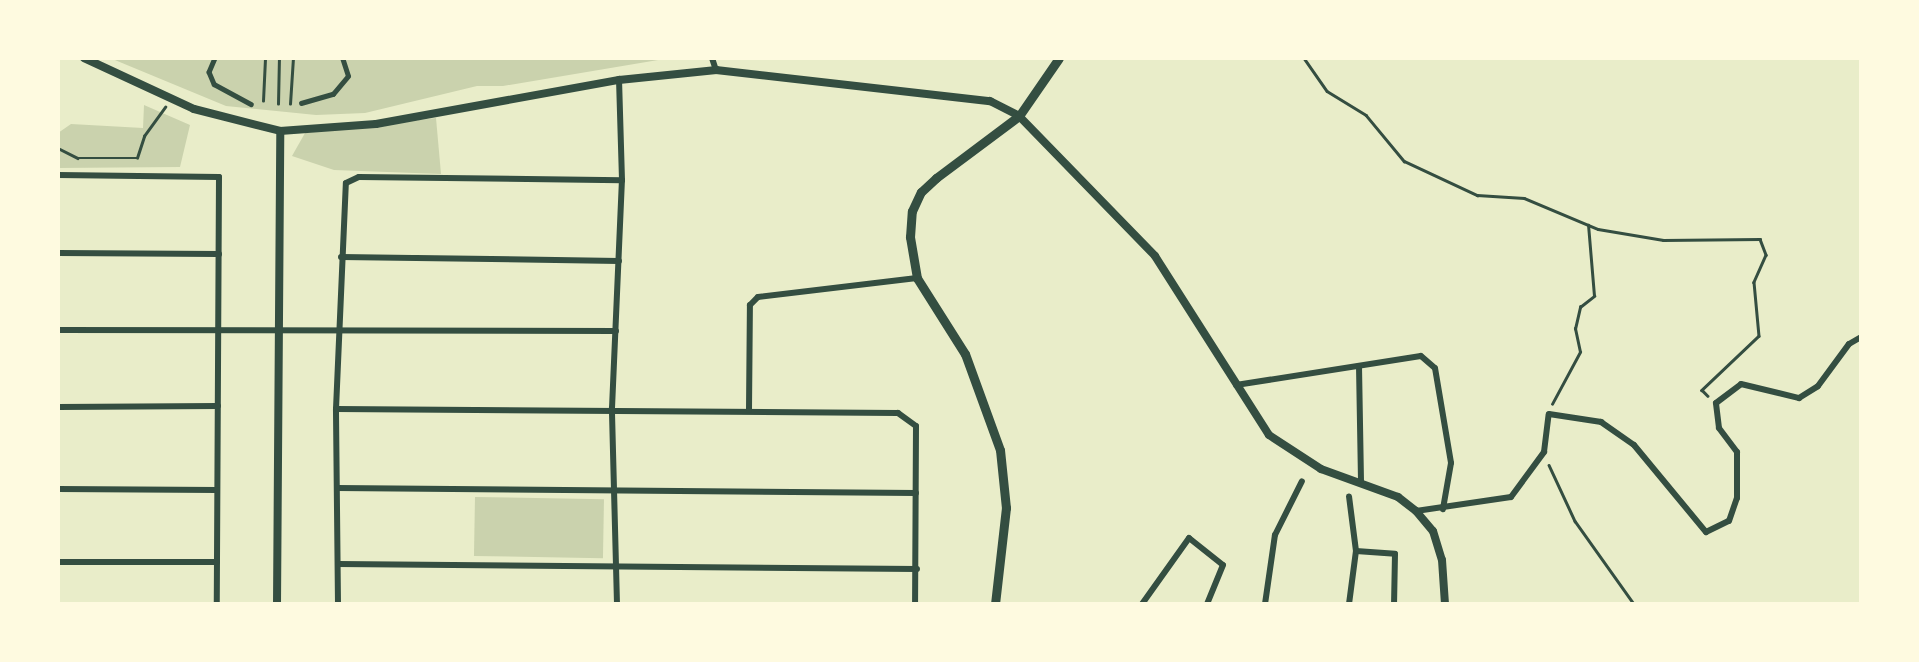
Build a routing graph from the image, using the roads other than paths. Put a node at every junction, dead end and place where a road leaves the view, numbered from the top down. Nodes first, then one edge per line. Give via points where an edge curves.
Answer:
1 (83, 58) edge
2 (215, 58) edge
3 (342, 58) edge
4 (712, 58) edge
5 (1059, 58) edge
6 (716, 70) junction
7 (619, 80) junction
8 (301, 103) dead end
9 (251, 104) dead end
10 (1019, 116) junction
11 (280, 131) junction
12 (58, 175) edge
13 (622, 180) junction
14 (58, 253) edge
15 (219, 254) junction
16 (341, 257) junction
17 (619, 261) junction
18 (917, 278) junction
19 (58, 330) edge
20 (219, 330) junction
21 (278, 331) junction
22 (616, 331) junction
23 (340, 332) junction
24 (1861, 337) edge
25 (1359, 366) junction
26 (1236, 385) junction
27 (218, 406) junction
28 (58, 407) edge
29 (612, 408) junction
30 (337, 409) junction
31 (749, 410) junction
32 (1302, 481) dead end
33 (1361, 483) junction
34 (337, 488) junction
35 (58, 489) edge
36 (218, 490) junction
37 (613, 490) junction
38 (916, 493) junction
39 (1349, 496) dead end
40 (1443, 509) junction
41 (1416, 511) junction
42 (1356, 551) junction
43 (58, 562) edge
44 (217, 562) junction
45 (338, 564) junction
46 (615, 565) junction
47 (917, 569) junction
48 (217, 604) edge
49 (277, 604) edge
50 (338, 604) edge
51 (617, 604) edge
52 (915, 604) edge
53 (995, 604) edge
54 (1142, 604) edge
55 (1207, 604) edge
56 (1265, 604) edge
57 (1349, 604) edge
58 (1394, 604) edge
59 (1445, 604) edge

1 - 11 street via 170,98
2 - 9 street via 209,72 214,84
3 - 8 street via 348,76 333,94
4 - 6 street
5 - 10 main road
6 - 7 street
6 - 10 street via 947,94 990,101
7 - 11 street via 376,124
7 - 13 street
10 - 18 main road via 921,192 912,211 910,237
10 - 26 street via 1155,256
11 - 21 street
12 - 15 street via 219,177
13 - 16 street via 359,177 346,183
13 - 17 street
14 - 15 street
15 - 20 street
16 - 17 street
16 - 23 street
17 - 22 street
18 - 31 street via 758,297 750,305
18 - 53 main road via 964,354 1000,450 1006,508
19 - 20 street
20 - 21 street
20 - 27 street
21 - 23 street
21 - 49 street
22 - 23 street
22 - 29 street
23 - 30 street
24 - 40 street via 1849,344 1818,386 1799,398 1741,384 1716,403 1719,428 1737,452 1737,498 1729,521 1706,532 1634,445 1601,422 1549,414 1544,452 1511,497
25 - 26 street
25 - 33 street
25 - 40 street via 1421,356 1435,368 1451,463
26 - 33 street via 1269,435 1291,453
27 - 28 street
27 - 36 street
29 - 30 street
29 - 31 street
29 - 37 street
30 - 34 street
31 - 38 street via 898,413 916,426
32 - 56 street via 1275,535
33 - 41 street via 1398,497
34 - 37 street
34 - 45 street
35 - 36 street
36 - 44 street
37 - 38 street
37 - 46 street
38 - 47 street
39 - 42 street
40 - 41 street
41 - 59 street via 1433,531 1442,560
42 - 57 street
42 - 58 street via 1395,554
43 - 44 street
44 - 48 street
45 - 46 street
45 - 50 street
46 - 47 street
46 - 51 street
47 - 52 street
54 - 55 street via 1189,538 1223,565

